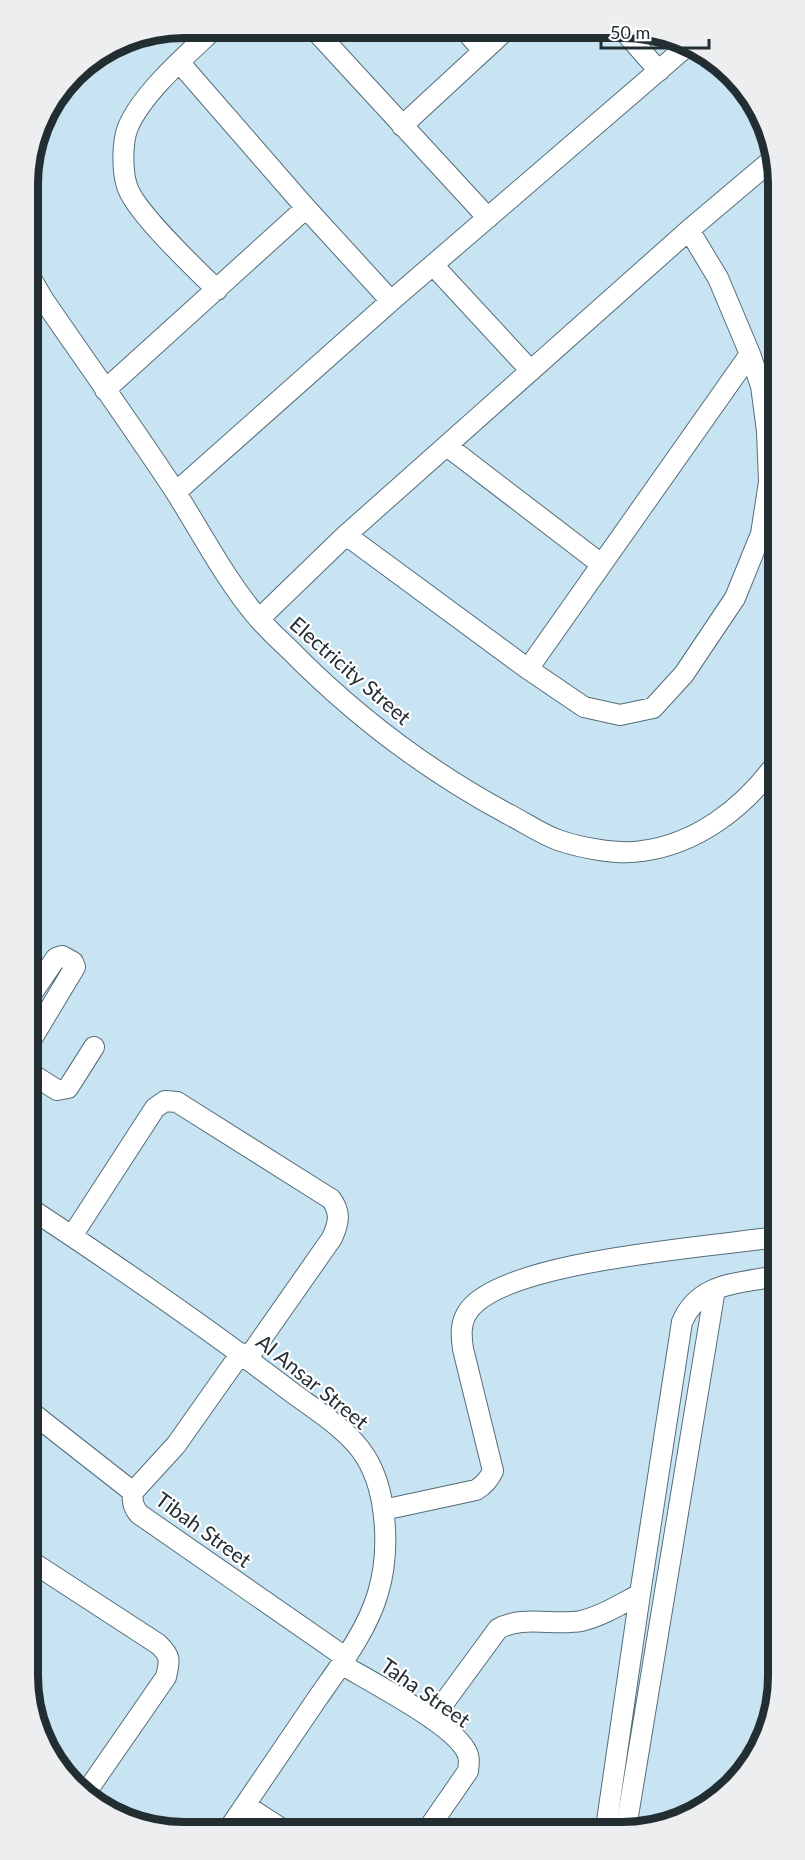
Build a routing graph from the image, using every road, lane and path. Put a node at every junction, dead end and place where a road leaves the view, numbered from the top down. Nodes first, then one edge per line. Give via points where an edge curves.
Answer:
1 (204, 38) edge
2 (322, 38) edge
3 (472, 38) edge
4 (497, 38) edge
5 (630, 38) edge
6 (483, 51) junction
7 (682, 51) edge
8 (179, 62) junction
9 (659, 71) junction
10 (402, 126) junction
11 (766, 165) edge
12 (306, 208) junction
13 (488, 218) junction
14 (689, 230) junction
15 (433, 265) junction
16 (38, 290) edge
17 (217, 290) junction
18 (391, 301) junction
19 (750, 354) junction
20 (531, 370) junction
21 (105, 390) junction
22 (447, 446) junction
23 (768, 453) edge
24 (768, 490) edge
25 (176, 492) junction
26 (346, 535) junction
27 (602, 564) junction
28 (259, 619) junction
29 (528, 669) junction
30 (768, 775) edge
31 (38, 984) edge
32 (38, 1029) edge
33 (93, 1047) dead end
34 (38, 1078) edge
35 (38, 1214) edge
36 (72, 1236) junction
37 (767, 1238) edge
38 (767, 1278) edge
39 (715, 1289) junction
40 (244, 1356) junction
41 (38, 1417) edge
42 (133, 1492) junction
43 (383, 1510) junction
44 (38, 1566) edge
45 (640, 1594) junction
46 (343, 1660) junction
47 (432, 1719) junction
48 (89, 1788) edge
49 (245, 1805) junction
50 (233, 1822) edge
51 (271, 1822) edge
52 (433, 1822) edge
53 (607, 1822) edge
54 (627, 1822) edge

1 - 8 street
2 - 10 street
3 - 6 street
4 - 6 street
5 - 9 street
6 - 10 street
7 - 9 street
8 - 12 street
8 - 17 street via 146,99 128,128 123,162 127,188 140,208
9 - 13 street
10 - 13 street
11 - 14 street
12 - 17 street
12 - 18 street
13 - 15 street
14 - 19 street via 718,278
14 - 20 street
15 - 18 street
15 - 20 street
16 - 21 street, Electricity Street
17 - 21 street
18 - 25 street
19 - 23 street via 761,386
19 - 27 street
20 - 22 street
21 - 25 street, Electricity Street
22 - 26 street
22 - 27 street
24 - 29 street via 761,534 735,598 684,674 653,708 620,715 584,707
25 - 28 street, Electricity Street via 233,586
26 - 28 street
26 - 29 street
27 - 29 street
28 - 30 street, Electricity Street via 318,678 424,763 477,797 556,839 600,850 641,852 666,846 701,832 734,810
31 - 32 street via 56,958 62,956 73,962 75,968
33 - 34 street via 68,1088 57,1090
35 - 36 street, Al Ansar Street
36 - 40 street, Al Ansar Street
36 - 40 street, Tibah Street via 155,1108 165,1101 177,1102 331,1199 339,1214 337,1227
37 - 43 street via 575,1266 503,1286 483,1298 470,1308 461,1332 493,1472 476,1490
38 - 39 street
39 - 45 street via 694,1302 682,1322
39 - 54 street
40 - 42 street, Tibah Street via 176,1445
40 - 43 street, Al Ansar Street via 342,1430 365,1456
41 - 42 street
42 - 46 street, Tibah Street via 138,1514
43 - 46 street, Al Ansar Street via 384,1561 378,1593
44 - 48 street via 158,1644 170,1661 166,1677
45 - 47 street via 580,1621 510,1624 493,1632
45 - 53 street
46 - 47 street, Taha Street
46 - 49 street, Al Ansar Street
47 - 52 street, Taha Street via 458,1740 470,1760 468,1771
49 - 50 street, Al Ansar Street
49 - 51 street

